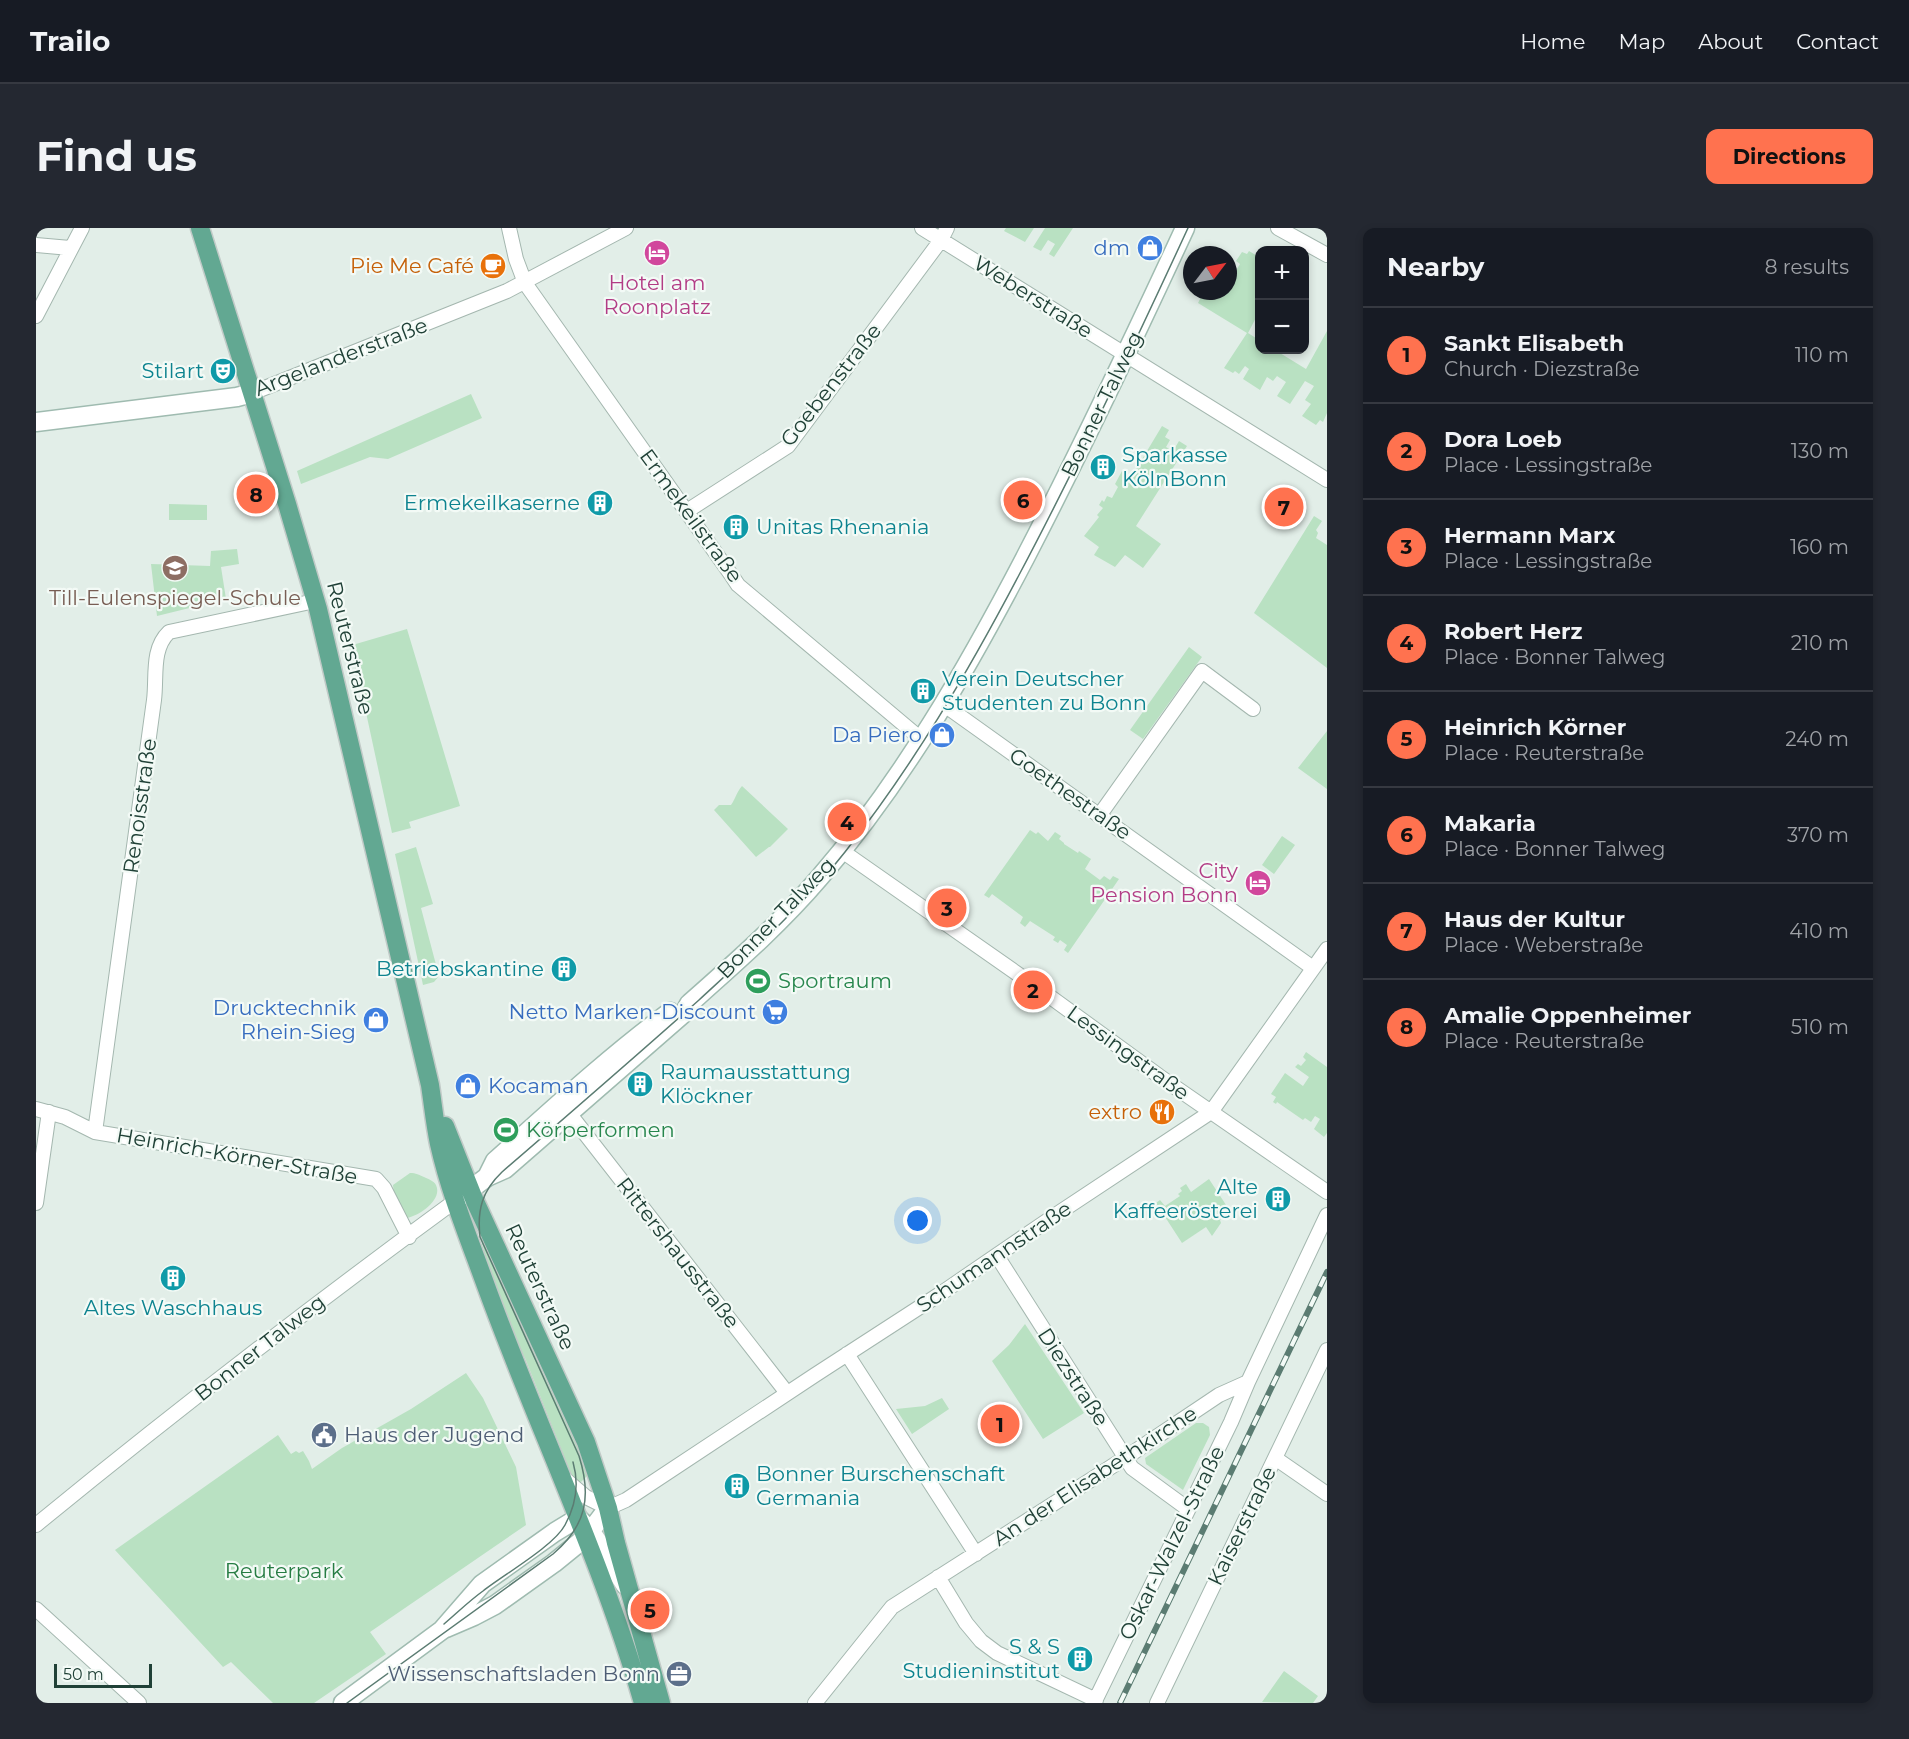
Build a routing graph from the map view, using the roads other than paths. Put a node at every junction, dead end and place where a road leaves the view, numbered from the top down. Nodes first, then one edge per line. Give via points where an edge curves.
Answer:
1 (82, 228) edge
2 (200, 228) edge
3 (509, 228) edge
4 (626, 228) edge
5 (922, 228) edge
6 (1185, 228) edge
7 (1278, 228) edge
8 (944, 234) edge
9 (36, 245) edge
10 (70, 248) junction
11 (1327, 255) edge
12 (525, 283) junction
13 (36, 316) edge
14 (1126, 355) junction
15 (252, 393) junction
16 (36, 422) edge
17 (1327, 480) edge
18 (687, 511) junction
19 (315, 601) junction
20 (944, 704) junction
21 (1252, 709) dead end
22 (921, 739) junction
23 (1099, 816) junction
24 (842, 851) junction
25 (1327, 949) edge
26 (1313, 968) junction
27 (689, 1005) junction
28 (430, 1086) junction
29 (43, 1110) edge
30 (1211, 1112) junction
31 (569, 1113) junction
32 (95, 1132) junction
33 (487, 1177) junction
34 (470, 1190) junction
35 (1327, 1192) edge
36 (455, 1201) junction
37 (36, 1203) edge
38 (1327, 1215) edge
39 (409, 1237) junction
40 (997, 1256) junction
41 (1327, 1350) edge
42 (847, 1354) junction
43 (1248, 1383) junction
44 (788, 1394) junction
45 (1125, 1458) junction
46 (1272, 1463) junction
47 (559, 1474) junction
48 (1327, 1494) edge
49 (608, 1508) junction
50 (1188, 1509) junction
51 (578, 1518) junction
52 (36, 1525) edge
53 (589, 1534) junction
54 (976, 1554) junction
55 (938, 1577) junction
56 (630, 1591) junction
57 (36, 1609) edge
58 (442, 1630) junction
59 (641, 1701) edge
60 (1095, 1701) edge
61 (139, 1703) edge
62 (344, 1703) edge
63 (660, 1703) edge
64 (815, 1703) edge
65 (1157, 1703) edge

1 - 10 street
2 - 15 main road, Reuterstraße
3 - 12 street, Ermekeilstraße
4 - 12 street, Argelanderstraße
5 - 8 street, Weberstraße
6 - 14 street, Bonner Talweg
7 - 11 street
8 - 14 street, Weberstraße
8 - 18 street, Goebenstraße via 788,446
9 - 10 street
10 - 13 street
12 - 15 street, Argelanderstraße
12 - 18 street, Ermekeilstraße
14 - 17 street, Weberstraße
14 - 20 street, Bonner Talweg via 1016,575
15 - 16 street, Argelanderstraße
15 - 19 main road, Reuterstraße
18 - 22 street, Ermekeilstraße via 738,585
19 - 28 main road, Reuterstraße
19 - 32 street, Renoisstraße via 169,632 159,644
20 - 22 street, Bonner Talweg
20 - 23 street, Goethestraße
21 - 23 street via 1202,671
22 - 24 street, Bonner Talweg
23 - 26 street, Goethestraße
24 - 27 street, Bonner Talweg via 780,920
24 - 30 street, Lessingstraße
25 - 26 street, Schumannstraße
26 - 30 street, Schumannstraße
27 - 31 street, Bonner Talweg via 662,1034
27 - 33 street, Bonner Talweg via 674,1009 625,1046 495,1161
28 - 34 main road, Reuterstraße
28 - 36 main road, Reuterstraße via 439,1143
29 - 32 street, Heinrich-Körner-Straße
29 - 37 street
30 - 35 street, Lessingstraße
30 - 40 street, Schumannstraße
31 - 33 street, Bonner Talweg via 505,1169
31 - 44 street, Rittershausstraße
32 - 39 street, Heinrich-Körner-Straße via 376,1179
33 - 34 street, Bonner Talweg
34 - 36 street, Bonner Talweg
34 - 49 main road, Reuterstraße via 586,1442
36 - 39 street, Bonner Talweg
36 - 47 main road, Reuterstraße
38 - 43 street
39 - 52 street, Bonner Talweg via 243,1360
40 - 42 street, Schumannstraße
40 - 45 street, Diezstraße
41 - 46 street, Kaiserstraße
42 - 44 street, Schumannstraße
42 - 54 street
43 - 45 street, An der Elisabethkirche via 1219,1395
43 - 50 street, Oskar-Walzel-Straße
44 - 49 street, Schumannstraße
45 - 50 street, Diezstraße via 1132,1468
45 - 54 street, An der Elisabethkirche
46 - 48 street
46 - 65 street, Kaiserstraße
47 - 49 street, Reuterstraße via 576,1490
47 - 51 main road, Reuterstraße
49 - 53 street
49 - 56 main road, Reuterstraße
50 - 60 street, Oskar-Walzel-Straße
51 - 53 main road, Reuterstraße
51 - 58 street via 482,1584
53 - 56 street
53 - 58 street via 495,1605
53 - 59 main road, Reuterstraße
54 - 55 street, An der Elisabethkirche
55 - 60 street via 981,1641 997,1653
55 - 64 street, An der Elisabethkirche via 892,1607
56 - 63 main road, Reuterstraße
57 - 61 street
58 - 62 street

